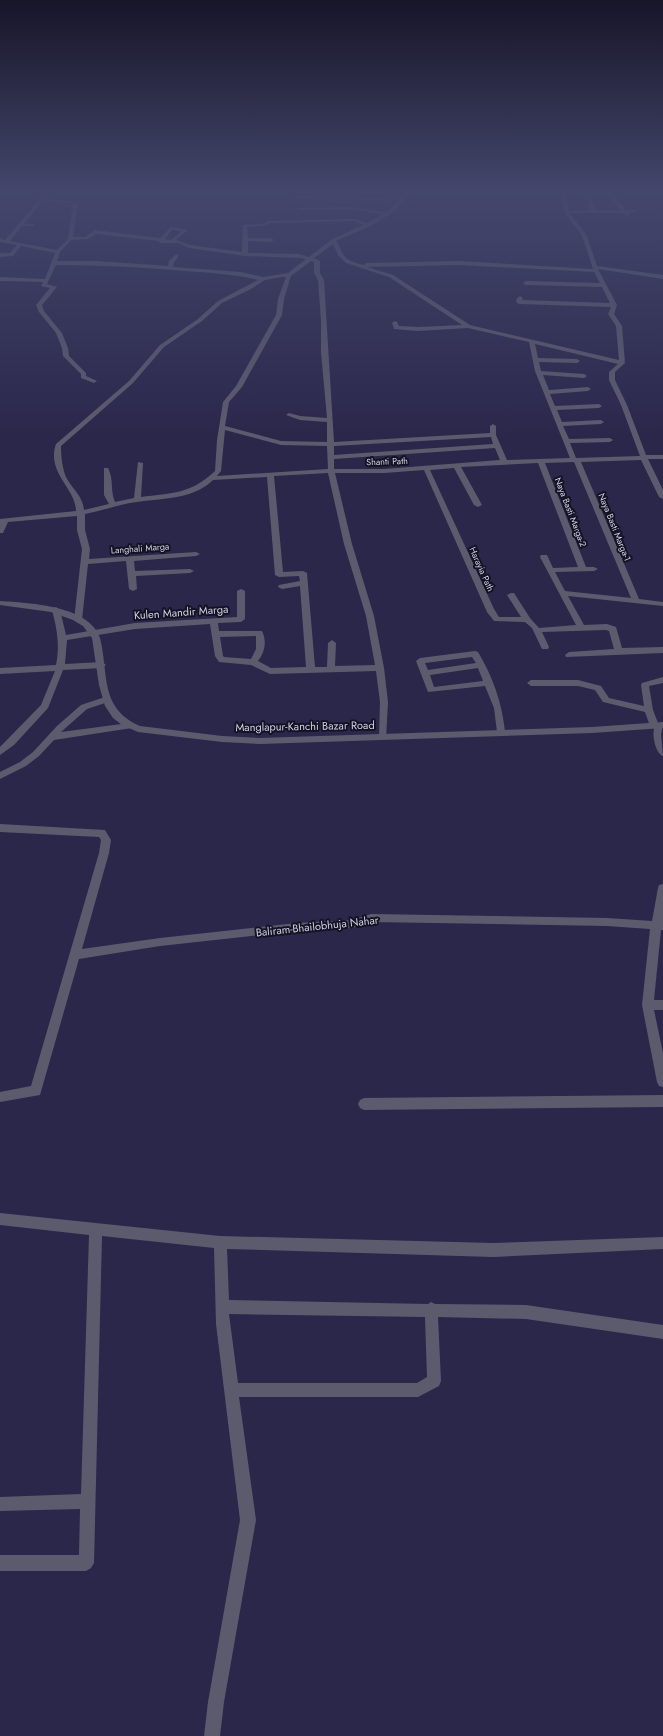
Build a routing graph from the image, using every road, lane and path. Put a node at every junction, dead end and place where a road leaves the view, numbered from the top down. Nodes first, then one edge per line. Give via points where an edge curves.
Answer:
1 (49, 275) edge
2 (246, 275) edge
3 (282, 275) edge
4 (289, 275) edge
5 (318, 275) edge
6 (388, 275) edge
7 (599, 275) edge
8 (641, 275) edge
9 (663, 278) edge
10 (0, 279) edge
11 (264, 279) junction
12 (47, 282) junction
13 (526, 283) dead end
14 (604, 285) junction
15 (520, 298) dead end
16 (613, 305) junction
17 (395, 323) dead end
18 (468, 326) junction
19 (532, 342) junction
20 (536, 360) junction
21 (577, 361) dead end
22 (622, 363) junction
23 (540, 373) junction
24 (584, 376) dead end
25 (94, 380) dead end
26 (588, 389) dead end
27 (546, 392) junction
28 (599, 406) dead end
29 (552, 408) junction
30 (289, 414) dead end
31 (330, 420) junction
32 (601, 422) dead end
33 (560, 424) junction
34 (492, 426) dead end
35 (222, 427) junction
36 (492, 435) junction
37 (427, 439) junction
38 (610, 440) dead end
39 (566, 441) junction
40 (330, 444) junction
41 (496, 446) junction
42 (330, 457) junction
43 (663, 457) edge
44 (644, 458) junction
45 (430, 460) junction
46 (575, 460) junction
47 (541, 461) junction
48 (504, 462) junction
49 (140, 463) dead end
50 (456, 465) junction
51 (106, 469) dead end
52 (331, 471) junction
53 (270, 475) junction
54 (211, 478) junction
55 (663, 497) edge
56 (137, 500) junction
57 (113, 505) junction
58 (478, 505) dead end
59 (80, 513) junction
60 (3, 520) edge
61 (0, 531) edge
62 (196, 554) dead end
63 (544, 557) dead end
64 (130, 559) junction
65 (85, 562) junction
66 (583, 569) junction
67 (594, 569) dead end
68 (550, 570) junction
69 (190, 571) dead end
70 (131, 574) junction
71 (304, 583) junction
72 (282, 587) dead end
73 (133, 590) dead end
74 (241, 590) dead end
75 (562, 593) junction
76 (511, 595) dead end
77 (636, 602) junction
78 (0, 603) edge
79 (663, 604) edge
80 (56, 610) junction
81 (78, 620) junction
82 (527, 620) junction
83 (214, 622) junction
84 (582, 628) junction
85 (537, 631) junction
86 (94, 633) junction
87 (216, 634) junction
88 (63, 638) junction
89 (332, 643) dead end
90 (546, 647) dead end
91 (619, 652) junction
92 (663, 652) edge
93 (569, 655) dead end
94 (253, 662) junction
95 (102, 665) junction
96 (481, 666) junction
97 (60, 668) junction
98 (380, 668) junction
99 (311, 670) junction
100 (331, 670) junction
101 (0, 671) edge
102 (425, 673) junction
103 (663, 680) edge
104 (489, 683) junction
105 (531, 683) dead end
106 (105, 700) junction
107 (649, 710) junction
108 (130, 726) junction
109 (659, 726) edge
110 (501, 732) junction
111 (51, 737) junction
112 (383, 737) junction
113 (0, 752) edge
114 (663, 753) edge
115 (0, 776) edge
116 (0, 828) edge
117 (663, 888) edge
118 (660, 926) edge
119 (74, 955) junction
120 (658, 959) edge
121 (648, 1005) junction
122 (663, 1005) edge
123 (660, 1055) edge
124 (663, 1082) edge
125 (0, 1098) edge
126 (663, 1101) edge
127 (364, 1104) dead end
128 (0, 1219) edge
129 (96, 1229) junction
130 (220, 1242) junction
131 (663, 1243) edge
132 (222, 1307) junction
133 (432, 1309) junction
134 (663, 1332) edge
135 (231, 1390) junction
136 (88, 1501) junction
137 (0, 1504) edge
138 (0, 1563) edge
139 (212, 1736) edge

1 - 12 street
2 - 11 street
3 - 11 street
4 - 35 street via 281,298 279,315 239,387 226,402
5 - 31 street via 321,280
6 - 18 street
7 - 14 street
8 - 9 street
10 - 12 street
11 - 59 street via 220,302 200,320 162,346 131,382 58,445 61,472 81,502
12 - 25 street via 43,285 54,287 39,305 41,311 59,333 66,356 84,374 83,377
13 - 14 street
14 - 16 street
15 - 16 street via 519,302
16 - 22 street via 611,314 619,326
17 - 18 street via 396,328 418,329
18 - 19 street
19 - 20 street, Naya Basti Marga-1
19 - 22 street
20 - 21 street
20 - 23 street, Naya Basti Marga-1
22 - 44 street via 612,372 612,380
23 - 24 street
23 - 27 street, Naya Basti Marga-1
26 - 27 street
27 - 29 street, Naya Basti Marga-1
28 - 29 street
29 - 33 street, Naya Basti Marga-1
30 - 31 street via 300,418
31 - 40 street
32 - 33 street
33 - 39 street, Naya Basti Marga-1
34 - 36 street
35 - 40 street via 281,443
35 - 54 street via 218,471
36 - 37 street
36 - 41 street
37 - 40 street
37 - 45 street
38 - 39 street
39 - 46 street, Naya Basti Marga-1
40 - 42 street
41 - 45 street
41 - 48 street
42 - 45 street
42 - 52 street
43 - 44 street, Shanti Path
44 - 46 street, Shanti Path
44 - 55 street
45 - 50 street, Shanti Path
45 - 52 street, Shanti Path via 384,471
45 - 82 street, Harayia Path via 490,610 497,619
46 - 47 street, Shanti Path
46 - 77 street, Naya Basti Marga-1
47 - 48 street, Shanti Path
47 - 66 street, Naya Basti Marga-2
48 - 50 street, Shanti Path
49 - 56 street
50 - 58 street
51 - 57 street via 108,495
52 - 53 street, Shanti Path
52 - 98 street via 348,544 370,616
53 - 54 street, Shanti Path
53 - 71 street via 279,575 303,573
54 - 56 street via 190,491
56 - 57 street
57 - 59 street
59 - 60 street
59 - 65 street via 86,550
60 - 61 street
62 - 64 street, Langhali Marga
63 - 68 street
64 - 65 street, Langhali Marga
64 - 70 street
65 - 81 street
66 - 67 street
66 - 68 street
68 - 75 street
69 - 70 street
70 - 73 street
71 - 72 street
71 - 99 street
74 - 83 street, Kulen Mandir Marga via 241,619
75 - 77 street
75 - 84 street
76 - 82 street
77 - 79 street
78 - 80 street
80 - 81 street
80 - 88 street
81 - 86 street
82 - 85 street
83 - 86 street, Kulen Mandir Marga via 158,624
83 - 87 street
84 - 85 street
84 - 91 street via 612,629
85 - 90 street
86 - 88 street, Kulen Mandir Marga
86 - 95 street
87 - 94 street via 219,656 222,660
87 - 94 street via 259,633 261,642 257,658
88 - 97 street
89 - 100 street
91 - 92 street
91 - 93 street
94 - 99 street via 270,672
95 - 97 street
95 - 106 street
96 - 102 street
96 - 102 street via 475,654 420,661
96 - 104 street
97 - 101 street
97 - 113 street via 45,706
98 - 100 street
98 - 112 street via 384,702
99 - 100 street
102 - 104 street via 431,690
103 - 107 street via 645,685
104 - 110 street via 498,708
105 - 107 street via 579,683 598,688 606,700
106 - 108 street, Manglapur-Kanchi Bazar Road via 113,713
106 - 111 street via 84,707
107 - 109 street
108 - 111 street
108 - 112 street, Manglapur-Kanchi Bazar Road via 151,732 244,740
109 - 110 street, Manglapur-Kanchi Bazar Road
109 - 114 street via 657,734
110 - 112 street, Manglapur-Kanchi Bazar Road
111 - 115 street via 23,764
116 - 119 street via 102,833 106,840 104,853
117 - 118 street
118 - 119 street, Baliram-Bhailobhuja Nahar via 592,922 371,918 352,924 297,927 160,942
118 - 120 street
119 - 125 street via 36,1091
120 - 121 street
121 - 122 street
121 - 123 street
123 - 124 street
126 - 127 street
128 - 129 street
129 - 130 street
129 - 136 street
130 - 131 street via 493,1250
130 - 132 street
132 - 133 street
132 - 135 street
133 - 134 street via 526,1312
133 - 135 street via 434,1380 418,1390
135 - 139 street via 248,1520
136 - 137 street
136 - 138 street via 86,1563

